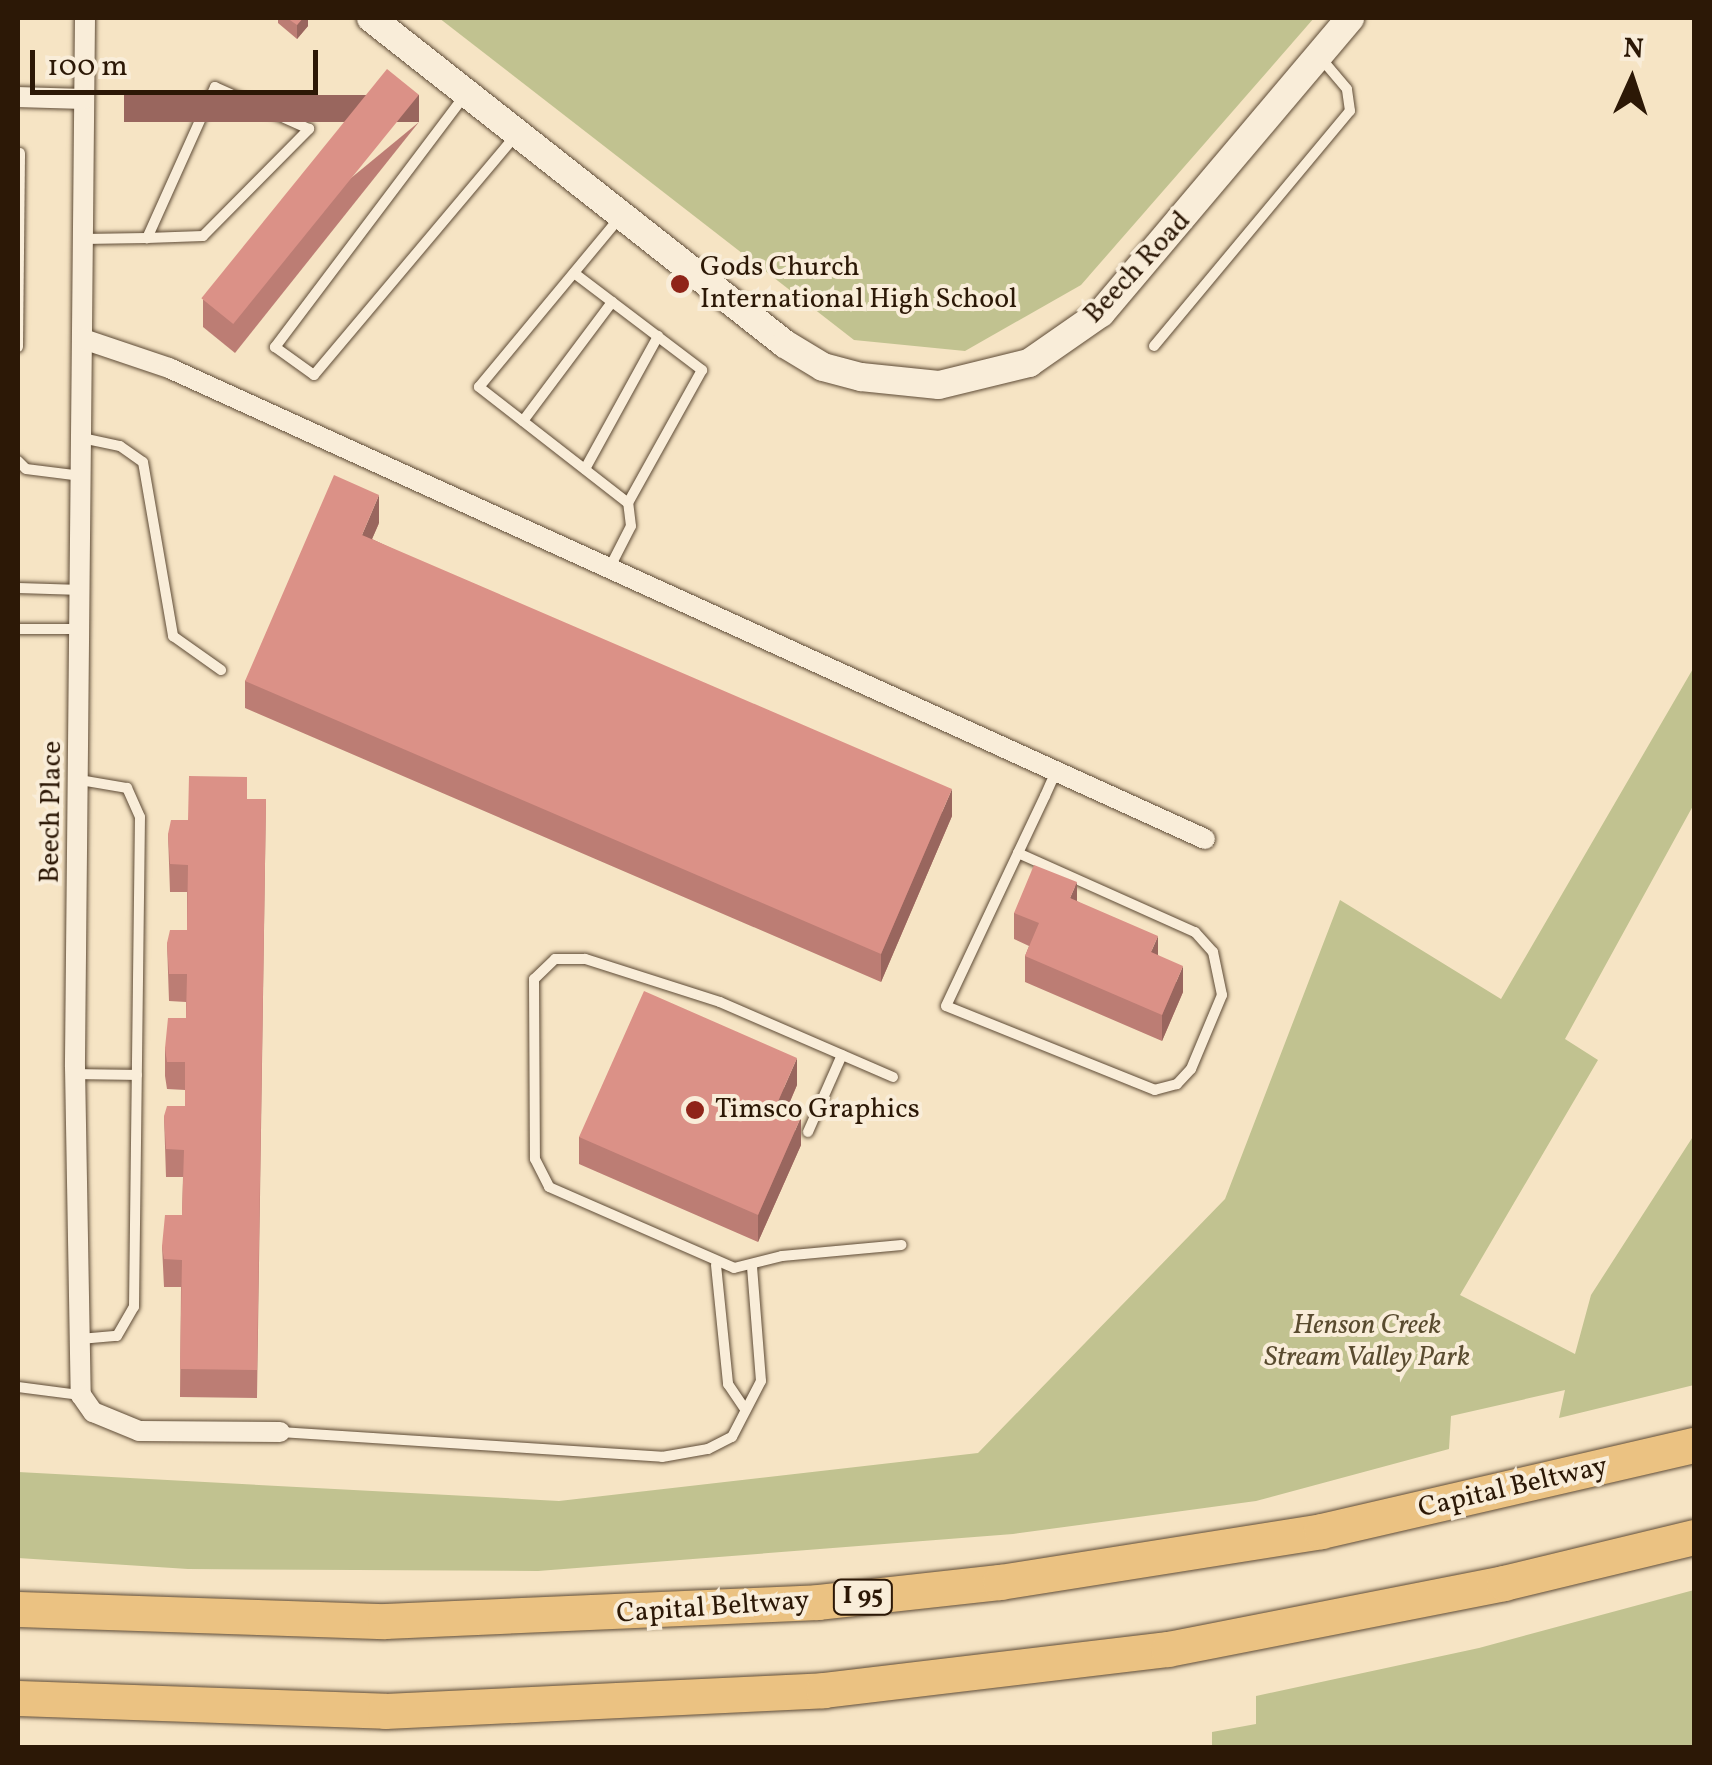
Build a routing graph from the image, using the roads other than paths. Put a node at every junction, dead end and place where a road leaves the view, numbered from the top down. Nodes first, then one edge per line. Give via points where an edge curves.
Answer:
1 (85, 18) edge
2 (371, 18) edge
3 (1350, 18) edge
4 (1320, 56) junction
5 (466, 94) junction
6 (18, 96) edge
7 (83, 98) junction
8 (516, 135) junction
9 (20, 153) dead end
10 (621, 216) junction
11 (147, 238) junction
12 (83, 240) junction
13 (574, 273) junction
14 (612, 302) junction
15 (658, 336) junction
16 (83, 339) junction
17 (1154, 346) dead end
18 (18, 347) edge
19 (523, 421) junction
20 (82, 438) junction
21 (18, 461) edge
22 (585, 469) junction
23 (83, 476) junction
24 (628, 503) junction
25 (609, 569) junction
26 (18, 588) edge
27 (84, 590) junction
28 (18, 629) edge
29 (83, 629) junction
30 (221, 670) dead end
31 (1058, 768) junction
32 (80, 780) junction
33 (1206, 839) dead end
34 (1018, 853) junction
35 (842, 1056) junction
36 (75, 1074) junction
37 (137, 1076) junction
38 (893, 1077) dead end
39 (808, 1132) dead end
40 (901, 1245) dead end
41 (716, 1265) junction
42 (752, 1267) junction
43 (79, 1339) junction
44 (18, 1387) edge
45 (81, 1394) junction
46 (744, 1408) junction
47 (280, 1432) joint
48 (1694, 1445) edge
49 (1694, 1538) edge
50 (18, 1609) edge
51 (18, 1698) edge

1 - 7 street, Beech Place
2 - 5 street, Beech Road
3 - 4 street, Beech Road
4 - 10 street, Beech Road via 1101,313 1029,363 984,378 896,383 824,367 749,319
4 - 17 lane via 1347,89 1350,111
5 - 8 street, Beech Road
5 - 8 lane via 275,347 314,375
6 - 7 street
7 - 12 street, Beech Place
8 - 10 street, Beech Road
9 - 18 lane
10 - 13 lane
11 - 11 lane via 202,236 309,129 215,87
11 - 12 lane
12 - 16 street, Beech Place
13 - 14 lane
13 - 19 lane via 479,387
14 - 15 lane
14 - 19 lane
15 - 22 lane
15 - 24 lane via 702,370
16 - 20 street, Beech Place
16 - 25 street via 170,368
19 - 22 lane
20 - 23 street, Beech Place
20 - 30 lane via 120,446 144,462 173,636
21 - 23 lane via 26,469
22 - 24 lane
23 - 27 street, Beech Place
24 - 25 lane via 631,526
25 - 31 street
26 - 27 lane
27 - 29 street, Beech Place
28 - 29 lane
29 - 32 street, Beech Place
31 - 33 street
31 - 34 lane
32 - 36 street, Beech Place
32 - 37 lane via 126,788 138,800
34 - 34 lane via 946,1006 1155,1090 1177,1084 1191,1069 1222,995 1213,952 1195,932
35 - 38 lane
35 - 39 lane
35 - 41 lane via 720,1002 606,965 554,959 542,966 531,996 540,1176 562,1196
36 - 37 lane
36 - 43 street, Beech Place
37 - 43 lane via 134,1307 117,1336
40 - 42 lane via 782,1256
41 - 42 lane
41 - 46 lane via 728,1384
42 - 46 lane via 760,1381
43 - 45 street, Beech Place
44 - 45 lane
45 - 47 street via 94,1412 139,1431
46 - 47 lane via 732,1437 662,1457
48 - 50 highway, Capital Beltway / I 95 via 1321,1531 1018,1580 818,1602 385,1621
49 - 51 highway via 1168,1649 823,1690 386,1711

